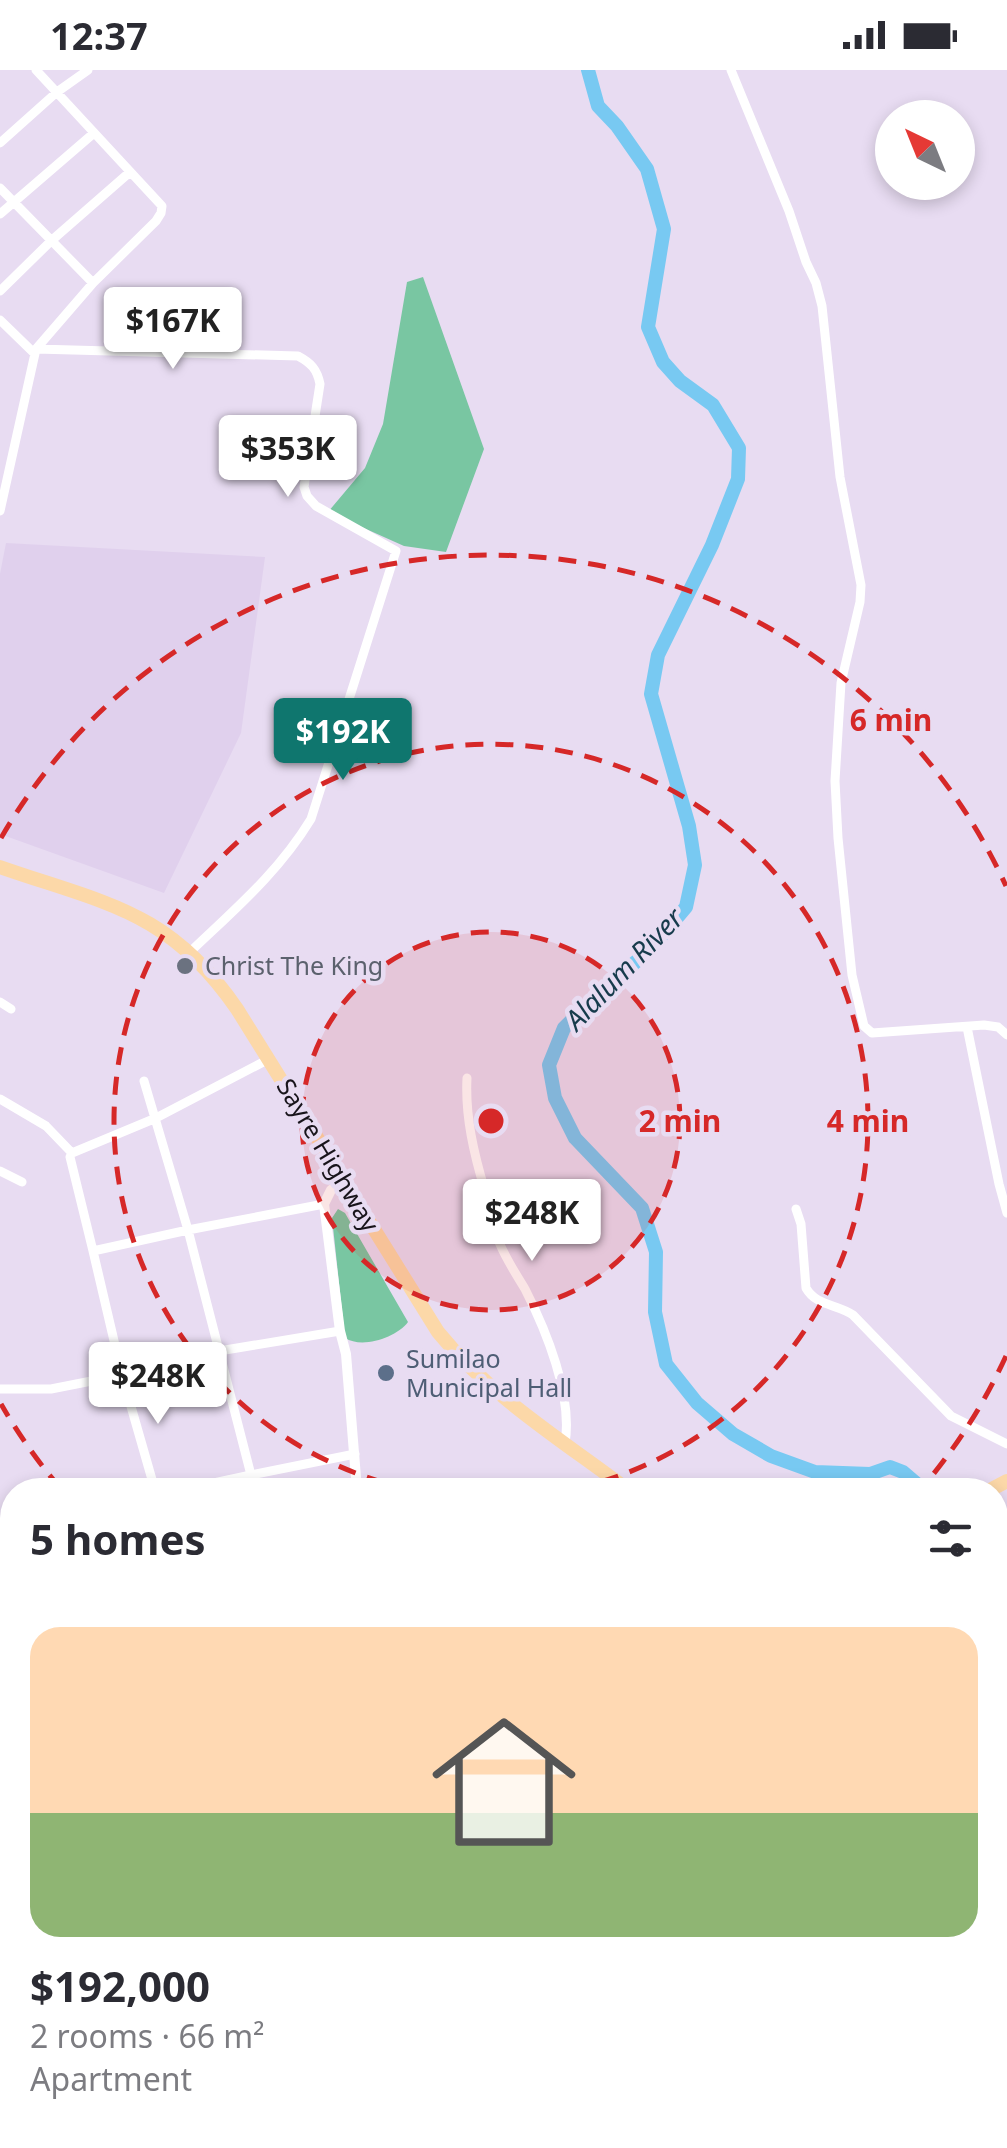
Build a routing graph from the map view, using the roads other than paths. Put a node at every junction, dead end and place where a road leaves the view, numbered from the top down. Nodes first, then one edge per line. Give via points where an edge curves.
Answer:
1 (36, 70) edge
2 (88, 70) edge
3 (731, 70) edge
4 (57, 92) junction
5 (94, 133) junction
6 (0, 143) edge
7 (130, 172) junction
8 (0, 188) edge
9 (14, 201) junction
10 (0, 214) edge
11 (51, 241) junction
12 (93, 284) junction
13 (0, 291) edge
14 (0, 320) edge
15 (35, 351) junction
16 (0, 511) edge
17 (0, 868) edge
18 (190, 952) junction
19 (0, 1002) edge
20 (11, 1008) dead end
21 (967, 1027) junction
22 (1007, 1035) edge
23 (269, 1059) junction
24 (467, 1078) dead end
25 (144, 1081) dead end
26 (0, 1099) edge
27 (156, 1118) junction
28 (72, 1153) junction
29 (0, 1171) edge
30 (342, 1180) junction
31 (22, 1182) dead end
32 (324, 1204) junction
33 (796, 1209) dead end
34 (1007, 1213) edge
35 (188, 1230) junction
36 (93, 1251) junction
37 (340, 1332) junction
38 (219, 1351) junction
39 (122, 1375) junction
40 (0, 1389) edge
41 (565, 1442) junction
42 (1007, 1444) edge
43 (355, 1454) junction
44 (250, 1475) junction
45 (152, 1478) edge
46 (236, 1478) edge
47 (251, 1478) edge
48 (356, 1478) edge
49 (612, 1478) edge

1 - 4 street
2 - 4 street
3 - 21 street via 822,306 840,477 860,573 860,602 840,683 835,781 852,975 864,1026 872,1033
4 - 5 street
4 - 6 street
5 - 7 street
5 - 9 street
7 - 11 street
7 - 12 street via 162,206 161,213
8 - 9 street
9 - 10 street
9 - 11 street
11 - 12 street
11 - 13 street
12 - 15 street
14 - 15 street
15 - 16 street
15 - 18 street via 298,356 310,362 320,384 307,496 396,551 311,819 275,871
17 - 18 highway, Sayre Highway via 116,906
18 - 23 highway, Sayre Highway
19 - 20 street
21 - 22 street via 998,1027
21 - 34 street
23 - 27 street
23 - 30 highway, Sayre Highway
24 - 41 street via 480,1177 497,1238 526,1291 560,1382
25 - 27 street
26 - 28 street via 46,1126
27 - 28 street
27 - 35 street
28 - 36 street
29 - 31 street
30 - 32 street
30 - 41 highway, Sayre Highway via 450,1346
32 - 35 street
32 - 37 street
33 - 42 street via 808,1294 853,1315 951,1416
35 - 36 street
35 - 38 street
36 - 39 street
37 - 38 street
37 - 43 street
38 - 39 street
38 - 44 street
39 - 40 street via 63,1387
39 - 45 street
41 - 49 highway, Sayre Highway
43 - 44 street
43 - 48 street
44 - 46 street
44 - 47 street

